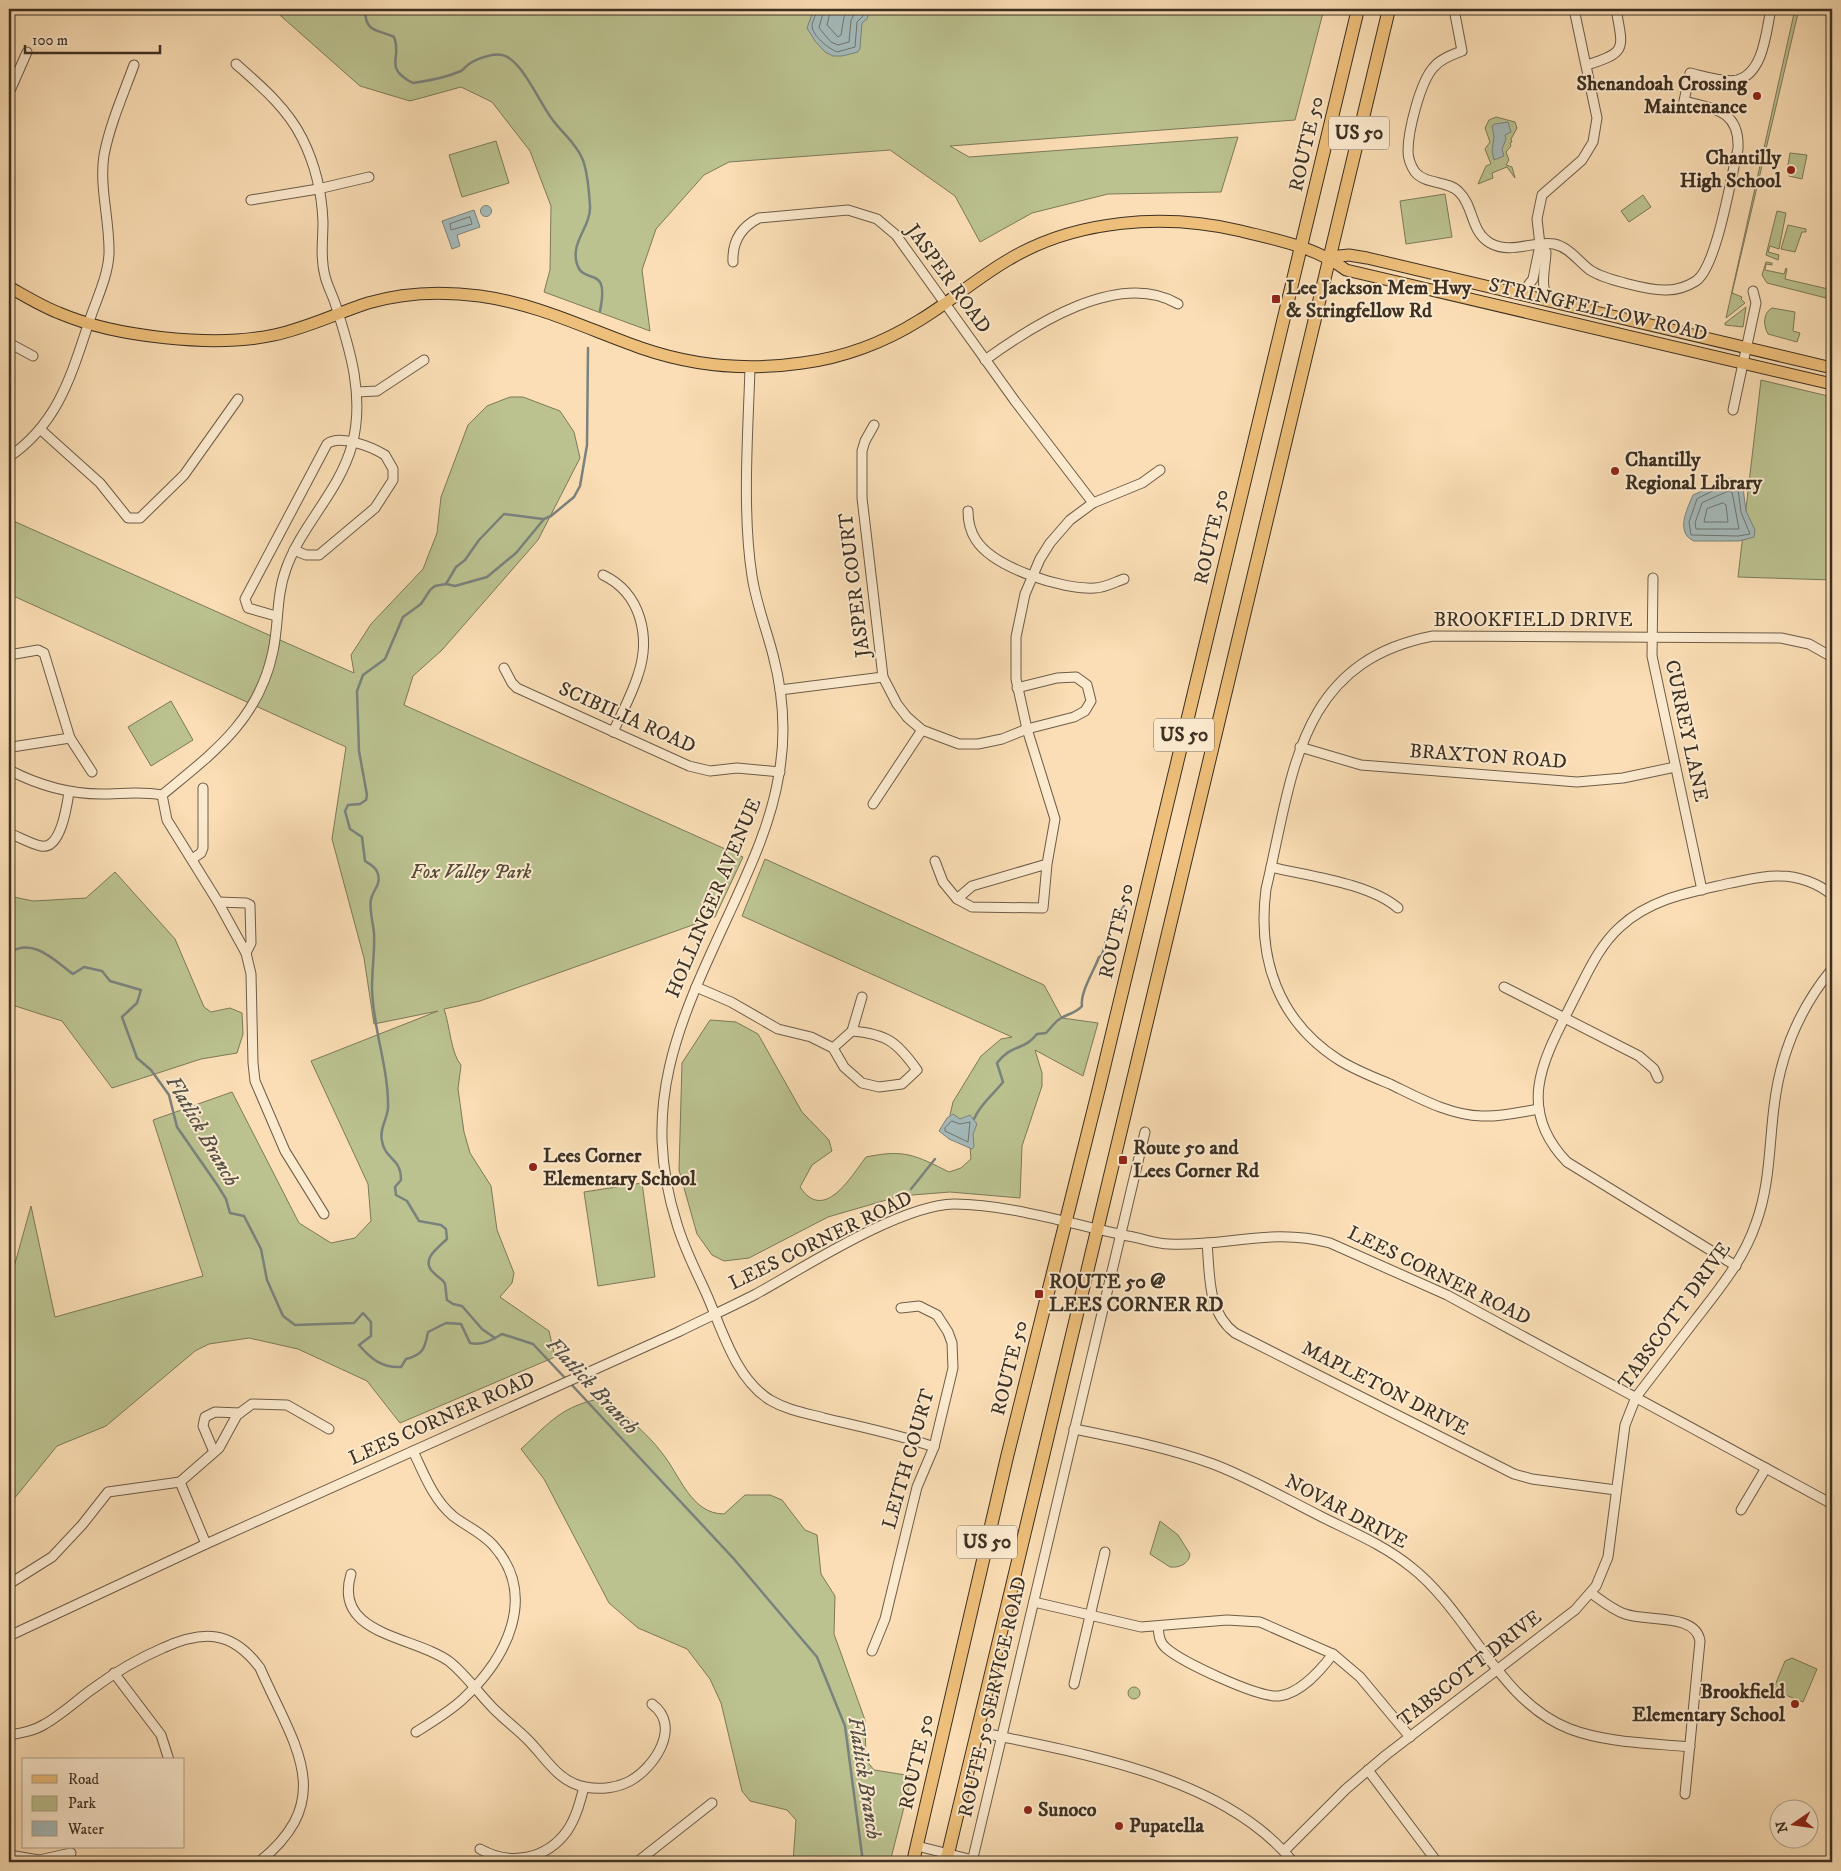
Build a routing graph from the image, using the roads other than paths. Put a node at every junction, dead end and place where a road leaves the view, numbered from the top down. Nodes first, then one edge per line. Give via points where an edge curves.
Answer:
1 (1358, 9) edge
2 (1389, 9) edge
3 (1454, 9) edge
4 (1574, 9) edge
5 (1616, 9) edge
6 (1772, 9) edge
7 (26, 52) dead end
8 (236, 64) dead end
9 (134, 65) dead end
10 (1587, 65) junction
11 (9, 93) edge
12 (369, 177) dead end
13 (318, 189) junction
14 (251, 200) dead end
15 (1540, 245) junction
16 (1299, 247) junction
17 (1329, 257) junction
18 (733, 262) dead end
19 (9, 287) edge
20 (1506, 291) junction
21 (1753, 291) dead end
22 (944, 302) junction
23 (1557, 303) junction
24 (1178, 304) dead end
25 (338, 314) junction
26 (89, 323) junction
27 (9, 343) edge
28 (1747, 347) junction
29 (33, 356) dead end
30 (424, 360) dead end
31 (985, 360) junction
32 (1744, 363) junction
33 (750, 368) junction
34 (1832, 368) edge
35 (1832, 384) edge
36 (357, 392) junction
37 (238, 399) dead end
38 (1733, 410) dead end
39 (874, 425) dead end
40 (41, 430) junction
41 (353, 443) junction
42 (9, 457) edge
43 (1160, 470) dead end
44 (1093, 503) junction
45 (968, 511) dead end
46 (294, 550) junction
47 (1032, 574) junction
48 (603, 576) dead end
49 (1653, 578) dead end
50 (1124, 579) dead end
51 (276, 616) junction
52 (1651, 637) junction
53 (9, 654) edge
54 (1832, 657) edge
55 (504, 668) dead end
56 (883, 677) junction
57 (1017, 688) junction
58 (780, 690) junction
59 (1027, 729) junction
60 (922, 730) junction
61 (613, 732) junction
62 (70, 738) junction
63 (12, 747) dead end
64 (1300, 747) junction
65 (1675, 767) junction
66 (9, 770) edge
67 (92, 772) dead end
68 (780, 772) junction
69 (203, 788) dead end
70 (68, 792) junction
71 (162, 795) junction
72 (874, 804) dead end
73 (9, 833) edge
74 (192, 859) junction
75 (935, 861) dead end
76 (1047, 864) junction
77 (1271, 867) junction
78 (1702, 890) junction
79 (1832, 895) edge
80 (958, 899) junction
81 (218, 902) junction
82 (1398, 908) dead end
83 (246, 953) junction
84 (1832, 969) edge
85 (696, 987) junction
86 (1504, 987) dead end
87 (862, 997) dead end
88 (1564, 1019) junction
89 (852, 1031) junction
90 (833, 1048) junction
91 (1658, 1078) dead end
92 (1539, 1109) junction
93 (1145, 1132) dead end
94 (324, 1214) dead end
95 (1066, 1222) junction
96 (1098, 1230) junction
97 (1121, 1234) junction
98 (1207, 1243) junction
99 (1736, 1266) junction
100 (901, 1308) dead end
101 (715, 1313) junction
102 (1636, 1397) junction
103 (240, 1413) junction
104 (329, 1429) dead end
105 (1074, 1429) junction
106 (934, 1447) junction
107 (413, 1451) junction
108 (214, 1452) junction
109 (1766, 1468) junction
110 (180, 1482) junction
111 (1616, 1490) junction
112 (1832, 1504) edge
113 (1741, 1510) dead end
114 (206, 1544) junction
115 (1105, 1552) dead end
116 (351, 1574) dead end
117 (9, 1584) edge
118 (1591, 1593) junction
119 (1034, 1602) junction
120 (1090, 1617) junction
121 (1158, 1627) junction
122 (9, 1636) edge
123 (872, 1651) dead end
124 (1333, 1654) junction
125 (1498, 1670) junction
126 (114, 1673) junction
127 (1074, 1684) dead end
128 (475, 1687) junction
129 (652, 1704) dead end
130 (416, 1732) dead end
131 (979, 1732) junction
132 (9, 1735) edge
133 (1001, 1737) junction
134 (1410, 1737) junction
135 (1690, 1747) junction
136 (168, 1758) edge
137 (1368, 1770) junction
138 (584, 1787) junction
139 (1685, 1794) dead end
140 (712, 1804) dead end
141 (917, 1846) junction
142 (480, 1849) dead end
143 (1284, 1850) junction
144 (71, 1853) dead end
145 (9, 1855) edge
146 (947, 1858) edge
147 (972, 1861) edge
148 (259, 1862) edge
149 (637, 1862) edge
150 (913, 1862) edge
151 (1293, 1862) edge
152 (1437, 1862) edge

1 - 16 highway, ROUTE 50 / US 50 via 1306,230
2 - 17 highway, US 50
3 - 15 street via 1462,51 1442,60 1428,75 1408,149 1411,164 1419,176 1460,193 1474,223 1490,242 1507,247
4 - 10 street
5 - 10 street via 1622,40 1618,52 1613,57
6 - 15 street via 1761,55 1747,76 1736,80 1690,73 1684,101 1726,114 1738,134 1738,149 1717,238 1707,268 1697,280 1667,290 1622,282 1592,271 1563,247 1553,243
7 - 11 street
8 - 13 street via 274,99 297,129 310,157
9 - 26 street via 104,155 108,257
10 - 15 street via 1597,118 1593,142 1582,160 1542,195 1537,219
12 - 13 street
13 - 14 street
13 - 25 street via 325,277
15 - 20 street via 1533,279 1528,286 1518,291
15 - 23 street via 1546,252 1544,290 1547,297
16 - 17 main road, STRINGFELLOW ROAD
16 - 22 main road, STRINGFELLOW ROAD via 1230,228 1174,222 1125,223 1072,233 1023,251
16 - 95 highway, ROUTE 50 / US 50
17 - 20 main road, STRINGFELLOW ROAD via 1349,255 1367,258
17 - 32 main road, STRINGFELLOW ROAD via 1346,270
17 - 96 highway, US 50
18 - 22 street, JASPER ROAD via 738,236 750,222 759,218 833,210 858,211 889,228
19 - 26 main road, STRINGFELLOW ROAD via 60,314
20 - 23 main road, STRINGFELLOW ROAD
21 - 28 street via 1756,303
22 - 31 street, JASPER ROAD
22 - 33 main road, STRINGFELLOW ROAD via 922,320 858,350 807,363
23 - 28 main road, STRINGFELLOW ROAD
24 - 31 street via 1145,292 1091,302 1049,318
25 - 26 main road, STRINGFELLOW ROAD via 274,335 208,341 142,334
25 - 33 main road, STRINGFELLOW ROAD via 383,299 420,293 481,296 554,313 669,356
25 - 36 street via 353,365
26 - 40 street via 66,389
27 - 29 street
28 - 32 street
28 - 34 main road, STRINGFELLOW ROAD
30 - 36 street via 376,391
31 - 44 street, JASPER ROAD
32 - 35 main road, STRINGFELLOW ROAD
32 - 38 street
33 - 58 street, HOLLINGER AVENUE via 749,549 757,603
36 - 41 street
37 - 40 street via 184,475 140,518 134,520 128,518 100,483
39 - 56 street, JASPER COURT via 862,451 862,498
40 - 42 street
41 - 46 street via 334,488
41 - 46 street via 384,455 393,469 393,480 375,508 319,555 306,555
41 - 51 street via 336,440 327,444 245,599 248,608
43 - 44 street via 1142,483
44 - 47 street via 1057,534
45 - 47 street via 971,531 982,548 1007,564
46 - 51 street via 284,575
47 - 50 street via 1066,587 1096,588
47 - 57 street via 1016,637
48 - 61 street via 614,580 628,592 639,616 642,633 643,650 638,675
49 - 52 street, CURREY LANE
51 - 71 street via 270,665 249,712 229,737
52 - 54 street, BROOKFIELD DRIVE via 1781,638 1809,644
52 - 64 street, BROOKFIELD DRIVE via 1449,634 1401,644 1371,658 1340,682 1316,713
52 - 65 street, CURREY LANE via 1656,679
53 - 62 street via 38,650 44,653
55 - 61 street, SCIBILIA ROAD via 517,688
56 - 58 street
56 - 60 street, JASPER COURT via 907,717
57 - 59 street
57 - 59 street, JASPER COURT via 1076,677 1087,685 1091,702 1085,711
58 - 68 street, HOLLINGER AVENUE via 783,730
59 - 60 street, JASPER COURT via 978,744 959,744
59 - 76 street via 1055,818
60 - 72 street
61 - 68 street, SCIBILIA ROAD via 700,769
62 - 63 street
62 - 67 street
64 - 65 street, BRAXTON ROAD via 1361,765 1577,782 1623,778
64 - 77 street, BROOKFIELD DRIVE
65 - 78 street, CURREY LANE
66 - 70 street
68 - 85 street, HOLLINGER AVENUE via 766,827
69 - 74 street via 203,848
70 - 71 street
70 - 73 street via 66,812 54,841 48,846 42,847
71 - 74 street via 167,820
74 - 81 street
75 - 80 street via 943,882
76 - 80 street via 972,886
76 - 80 street via 1044,908 972,907
77 - 82 street via 1370,891
77 - 92 street, BROOKFIELD DRIVE via 1263,911 1268,965 1287,1008 1310,1037 1356,1069 1458,1113 1483,1116
78 - 79 street via 1779,876 1806,880
78 - 88 street via 1661,901 1620,926 1603,946
81 - 83 street
81 - 83 street via 246,902 250,905 250,944
83 - 94 street via 251,974 255,1081 285,1151
84 - 99 street, TABSCOTT DRIVE via 1808,1002 1787,1046 1777,1084 1768,1178 1762,1204
85 - 90 street via 731,1002 778,1029 812,1037
85 - 101 street, HOLLINGER AVENUE via 670,1055 662,1104 662,1144 668,1193 676,1222
86 - 88 street
87 - 89 street
88 - 91 street via 1639,1056 1654,1069
88 - 92 street via 1541,1066
89 - 90 street
89 - 90 street via 875,1033 893,1041 917,1070 902,1084 879,1087 862,1083 844,1067
92 - 99 street via 1550,1141 1567,1162
93 - 97 street, ROUTE 50 SERVICE ROAD
95 - 96 street, LEES CORNER ROAD
95 - 101 street, LEES CORNER ROAD via 963,1205 924,1208 858,1238
95 - 141 highway, ROUTE 50 / US 50 via 1007,1457
96 - 97 street, LEES CORNER ROAD
96 - 131 highway, US 50
97 - 98 street, LEES CORNER ROAD via 1167,1244
97 - 105 street, ROUTE 50 SERVICE ROAD
98 - 102 street, LEES CORNER ROAD via 1282,1235 1330,1243 1447,1295
98 - 111 street, MAPLETON DRIVE via 1215,1309 1223,1322 1236,1333 1514,1474
99 - 102 street, TABSCOTT DRIVE
100 - 106 street, LEITH COURT via 919,1306 937,1315 952,1343 953,1368
101 - 106 street, HOLLINGER AVENUE via 740,1368 751,1384 767,1398 787,1408
101 - 107 street, LEES CORNER ROAD
102 - 109 street, LEES CORNER ROAD
102 - 111 street, TABSCOTT DRIVE via 1625,1425
103 - 104 street via 252,1404 287,1405
103 - 108 street
103 - 108 street via 215,1412 205,1417 203,1426
105 - 119 street, ROUTE 50 SERVICE ROAD
105 - 125 street, NOVAR DRIVE via 1215,1465 1373,1542 1395,1555 1430,1584
106 - 123 street, LEITH COURT via 917,1487 885,1619
107 - 114 street, LEES CORNER ROAD
107 - 128 street via 441,1504 492,1545 504,1560 513,1587 514,1614 508,1639 496,1661
108 - 110 street
109 - 112 street, LEES CORNER ROAD
109 - 113 street
110 - 114 street
110 - 117 street via 108,1492 52,1557
111 - 118 street, TABSCOTT DRIVE via 1608,1557
114 - 122 street, LEES CORNER ROAD
115 - 120 street
116 - 128 street via 349,1600 362,1620 377,1631 436,1653
118 - 125 street, TABSCOTT DRIVE via 1575,1610
118 - 135 street via 1625,1614 1686,1623 1698,1632 1700,1641
119 - 120 street
119 - 133 street, ROUTE 50 SERVICE ROAD
120 - 121 street
120 - 127 street
121 - 124 street via 1227,1620 1260,1622
121 - 124 street via 1159,1639 1166,1647 1193,1664 1217,1677 1278,1696 1294,1691 1317,1674
124 - 134 street via 1360,1677
125 - 134 street, TABSCOTT DRIVE
125 - 135 street, NOVAR DRIVE via 1531,1704 1570,1729 1595,1736
126 - 132 street via 45,1724
126 - 136 street via 161,1735
126 - 148 street via 179,1640 195,1636 227,1640 251,1656 260,1668 298,1755 304,1782 301,1809 293,1828
128 - 130 street via 461,1701
128 - 138 street via 551,1768
129 - 138 street via 661,1713 665,1728 660,1749 649,1766 618,1785
131 - 133 street
131 - 146 highway, US 50
133 - 143 street via 1128,1766 1175,1781 1226,1807
133 - 147 street, ROUTE 50 SERVICE ROAD
134 - 137 street, TABSCOTT DRIVE
135 - 139 street
137 - 143 street, TABSCOTT DRIVE
137 - 152 street
138 - 142 street via 567,1831 548,1849 510,1860
140 - 149 street
141 - 146 street
141 - 150 highway, ROUTE 50 / US 50
143 - 151 street
144 - 145 street via 39,1860
146 - 147 street

